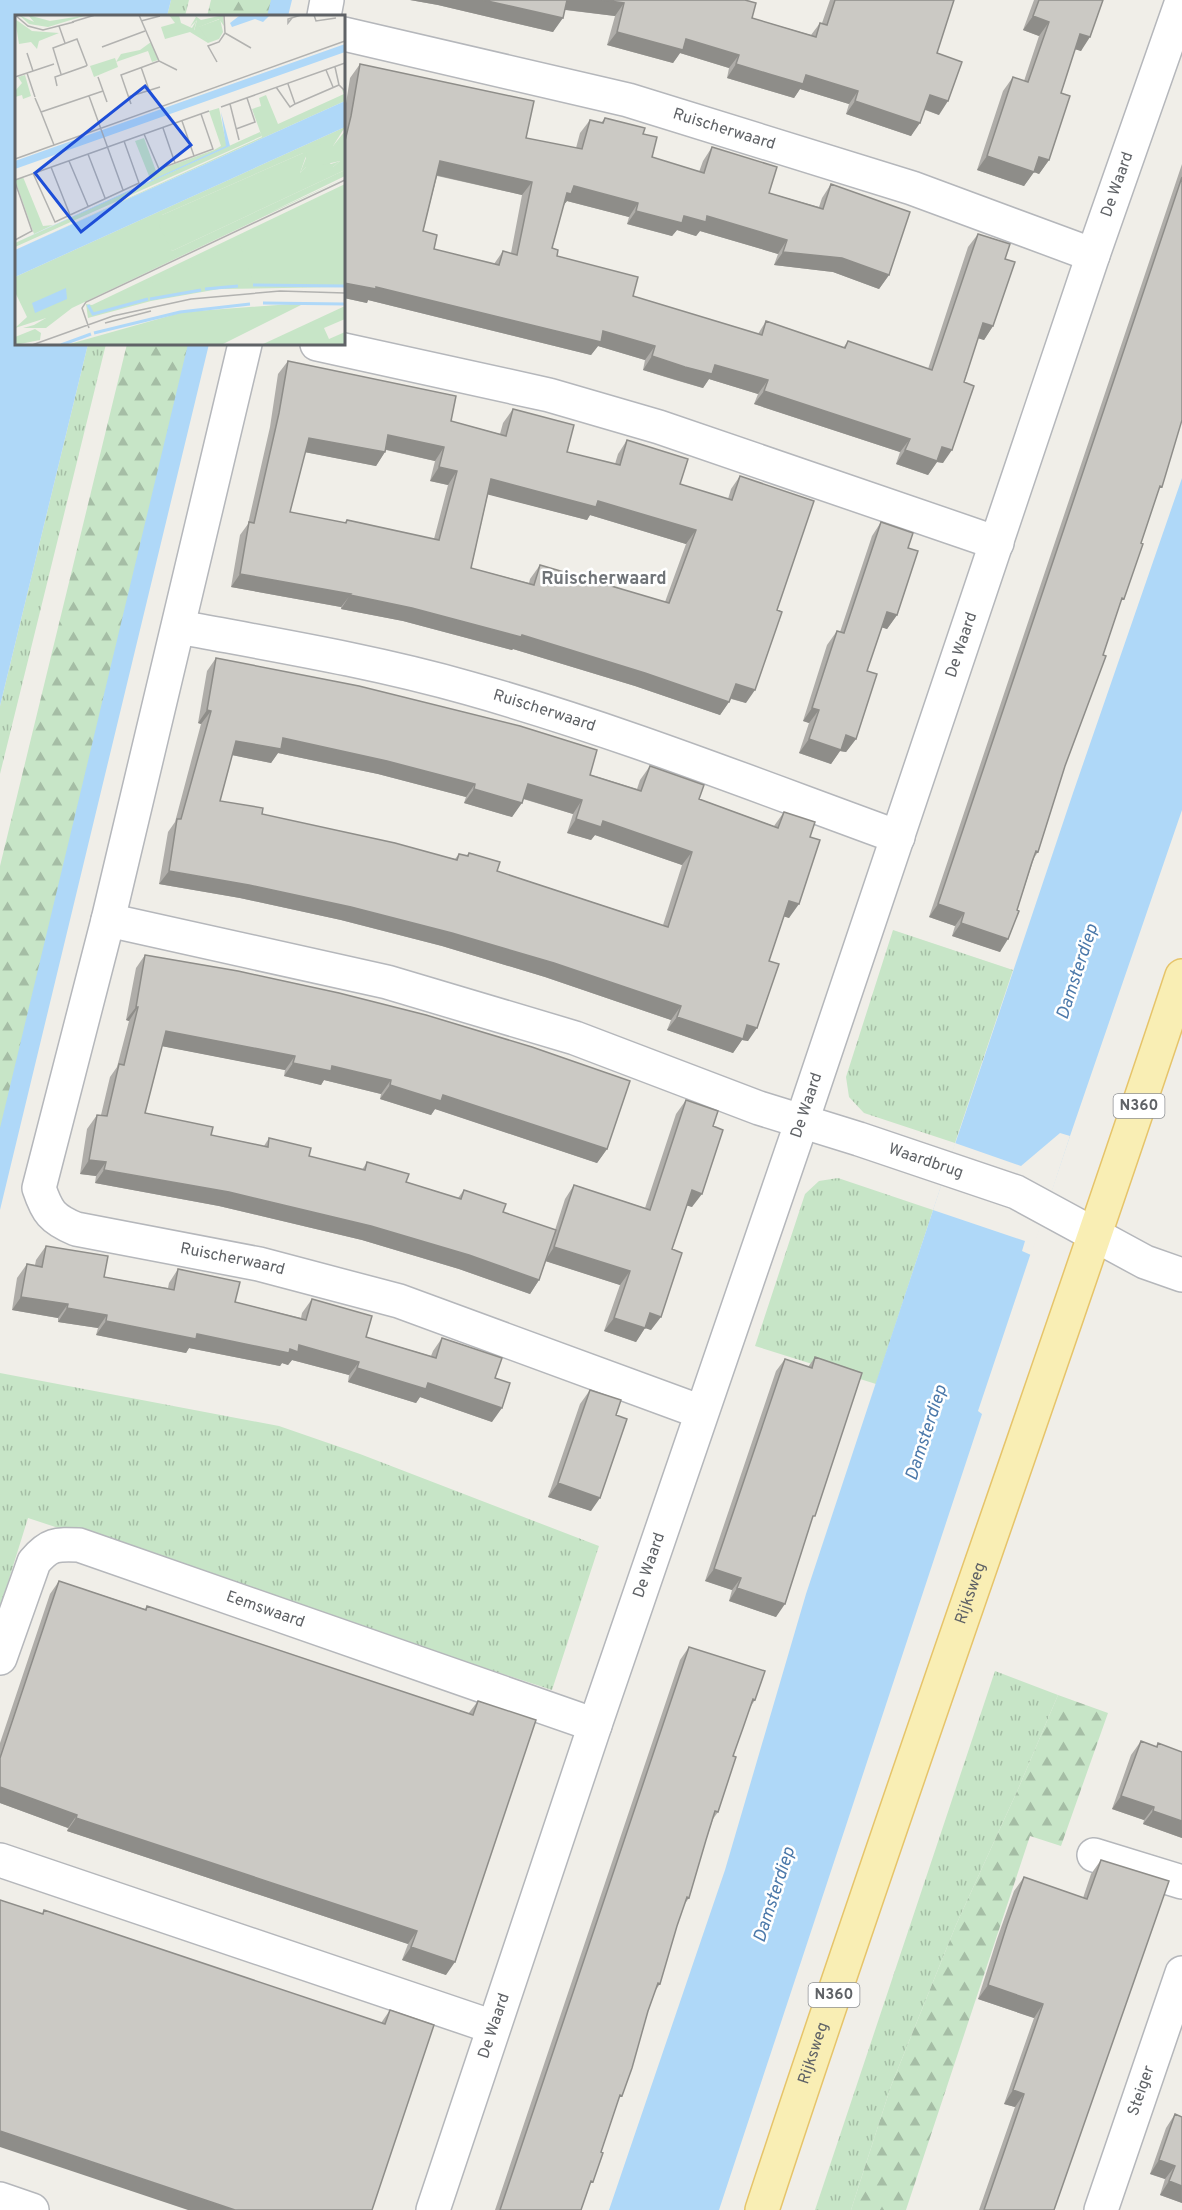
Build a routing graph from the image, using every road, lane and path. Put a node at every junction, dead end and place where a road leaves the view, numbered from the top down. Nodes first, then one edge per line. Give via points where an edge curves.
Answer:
1 (327, 0) edge
2 (1182, 1) edge
3 (324, 15) edge
4 (345, 34) edge
5 (1093, 255) junction
6 (244, 345) edge
7 (322, 345) edge
8 (997, 543) junction
9 (179, 627) junction
10 (898, 837) junction
11 (108, 920) junction
12 (1182, 976) edge
13 (802, 1122) junction
14 (1095, 1235) junction
15 (1182, 1275) edge
16 (701, 1412) junction
17 (0, 1658) edge
18 (595, 1725) junction
19 (1094, 1856) dead end
20 (0, 1860) edge
21 (1182, 1882) edge
22 (1182, 1973) edge
23 (494, 2027) junction
24 (0, 2199) edge
25 (32, 2210) edge
26 (433, 2210) edge
27 (762, 2210) edge
28 (1101, 2210) edge

1 - 3 street
2 - 5 street, De Waard
4 - 5 street, Ruischerwaard via 627,100 912,188
5 - 8 street, De Waard
6 - 9 street, Ruischerwaard
7 - 8 street via 549,395 659,427
8 - 10 street, De Waard
9 - 10 street, Ruischerwaard via 390,668 468,688 617,733
9 - 11 street, Ruischerwaard
10 - 13 street, De Waard
11 - 13 street via 387,982 575,1038
11 - 16 street, Ruischerwaard via 39,1188 46,1208 58,1221 76,1229 259,1264 399,1301
12 - 14 main road, Rijksweg / N360
13 - 14 street, Waardbrug via 1016,1192
13 - 16 street, De Waard
14 - 15 street, Waardbrug via 1145,1262
14 - 27 main road, Rijksweg / N360
16 - 18 street, De Waard
17 - 18 street, Eemswaard via 34,1562 45,1550 59,1544 79,1545
18 - 23 street, De Waard
19 - 21 street
20 - 23 street
22 - 28 street, Steiger
23 - 26 street, De Waard
24 - 25 street

